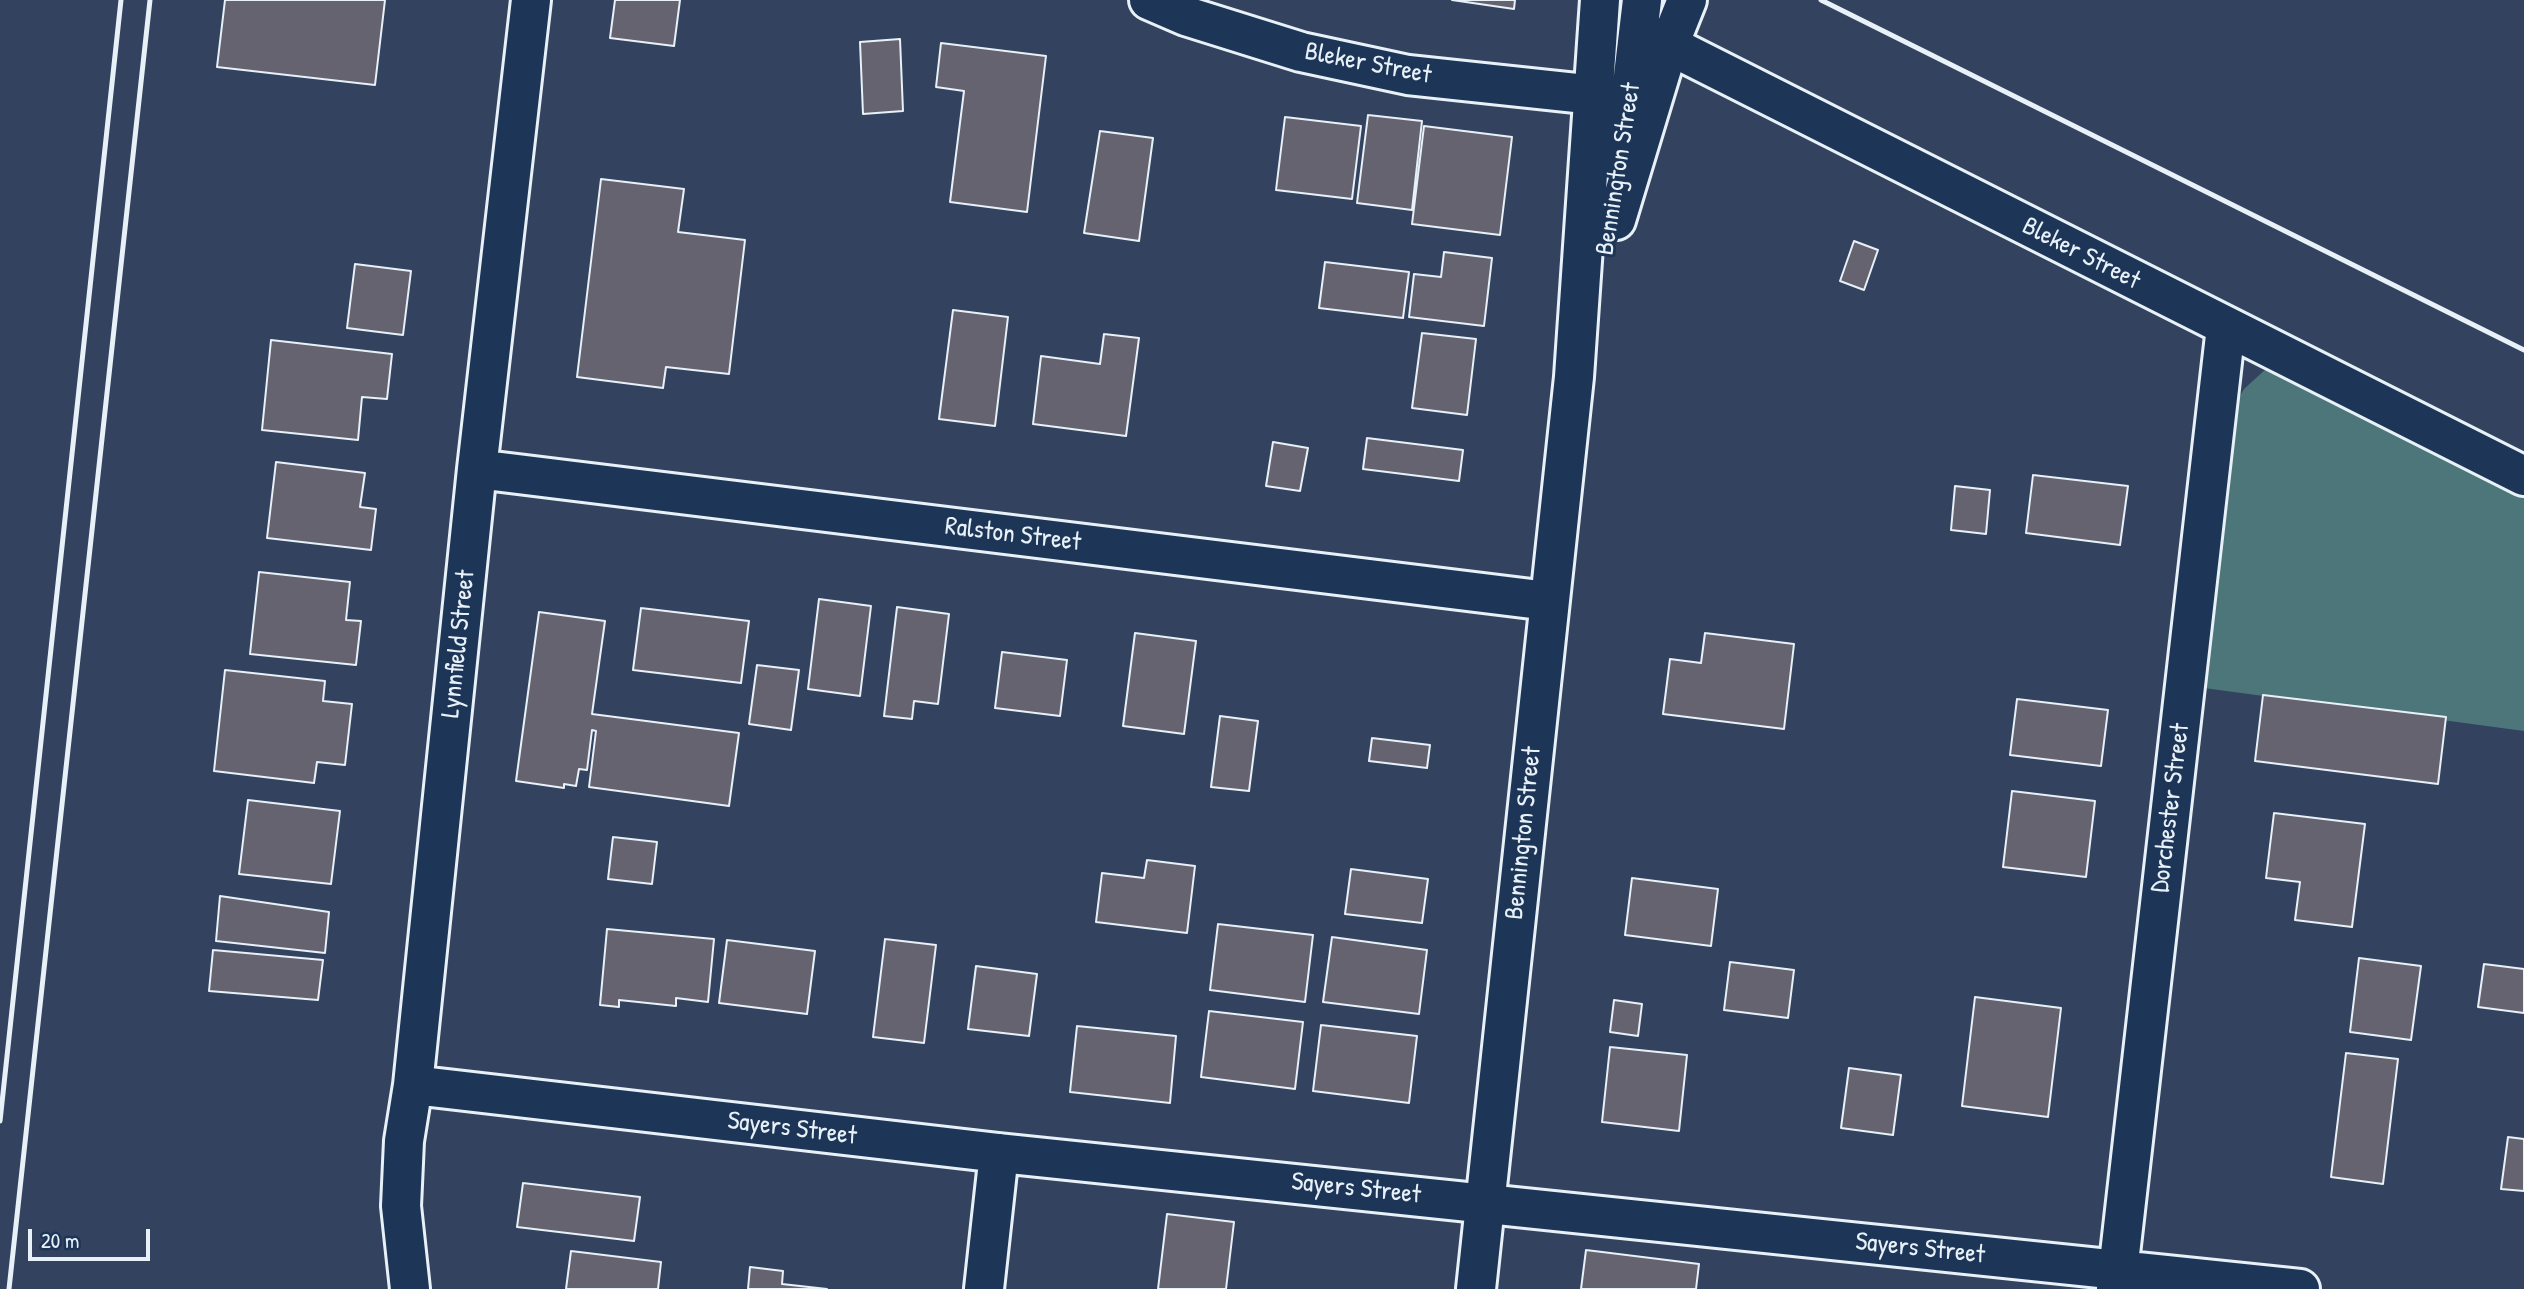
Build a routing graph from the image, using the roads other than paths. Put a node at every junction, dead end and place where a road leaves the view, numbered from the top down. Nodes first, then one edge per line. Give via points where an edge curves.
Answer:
1 (531, 0) edge
2 (1149, 0) edge
3 (1600, 0) edge
4 (1687, 0) edge
5 (1650, 25) edge
6 (1595, 95) junction
7 (2226, 327) junction
8 (1574, 377) junction
9 (477, 468) junction
10 (2524, 476) edge
11 (1548, 601) junction
12 (413, 1086) junction
13 (999, 1153) junction
14 (1485, 1202) junction
15 (2117, 1279) edge
16 (410, 1289) edge
17 (984, 1289) edge
18 (1476, 1289) edge
19 (2300, 1289) edge

1 - 9 street, Lynnfield Street
2 - 6 street, Bleker Street via 1301,52 1408,75
3 - 6 street, Bennington Street
4 - 5 street, Bennington Street
5 - 7 street, Bleker Street
5 - 8 street, Bennington Street via 1616,220
6 - 8 street, Bennington Street
7 - 10 street, Bleker Street
7 - 15 street, Dorchester Street
8 - 11 street, Bennington Street
9 - 11 street, Ralston Street
9 - 12 street, Lynnfield Street
11 - 14 street, Bennington Street
12 - 13 street, Sayers Street
12 - 16 street, Lynnfield Street via 404,1140 401,1206
13 - 14 street, Sayers Street
13 - 17 street
14 - 15 street, Sayers Street
14 - 18 street, Bennington Street
15 - 19 street, Sayers Street

